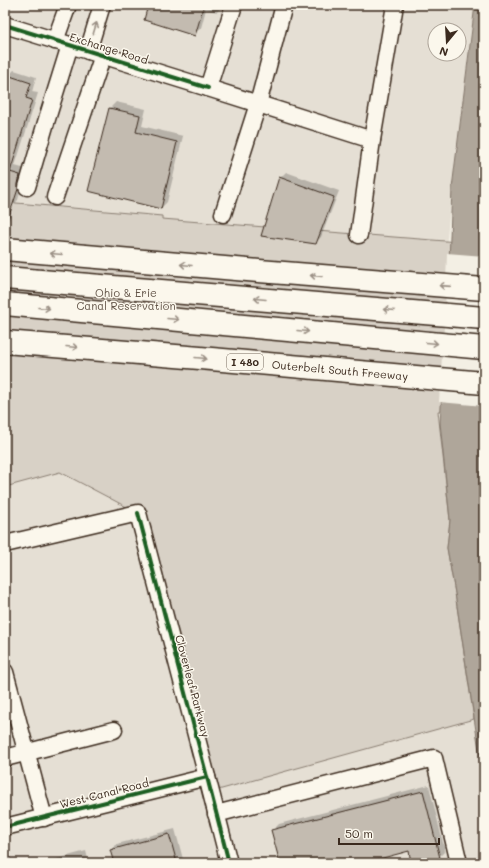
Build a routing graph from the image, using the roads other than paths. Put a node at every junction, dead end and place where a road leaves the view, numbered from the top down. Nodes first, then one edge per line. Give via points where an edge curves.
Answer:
1 (68, 5) edge
2 (102, 5) edge
3 (234, 5) edge
4 (284, 5) edge
5 (395, 5) edge
6 (5, 25) edge
7 (63, 43) junction
8 (95, 53) junction
9 (208, 88) junction
10 (258, 104) junction
11 (372, 140) junction
12 (27, 188) dead end
13 (55, 197) dead end
14 (223, 214) dead end
15 (359, 235) dead end
16 (5, 249) edge
17 (5, 278) edge
18 (484, 289) edge
19 (5, 304) edge
20 (484, 318) edge
21 (5, 342) edge
22 (484, 348) edge
23 (484, 383) edge
24 (5, 544) edge
25 (5, 672) edge
26 (114, 730) dead end
27 (26, 753) junction
28 (5, 758) edge
29 (207, 777) junction
30 (216, 814) junction
31 (44, 818) junction
32 (5, 827) edge
33 (229, 863) edge
34 (459, 863) edge

1 - 7 street
8 -> 2 street
3 - 9 street
4 - 10 street
5 - 11 street
6 - 7 street, Exchange Road
7 - 8 street, Exchange Road
7 - 12 street via 47,119
8 - 9 street, Exchange Road
8 - 13 street
9 - 10 street, Exchange Road
10 - 11 street, Exchange Road
10 - 14 street
11 - 15 street
18 -> 16 highway
20 -> 17 highway
19 -> 22 highway
21 -> 23 highway, Outerbelt South Freeway / I 480
24 - 29 street, Cloverleaf Parkway via 138,513
25 - 27 street
26 - 27 street
27 - 28 street
27 - 31 street
29 - 30 street, Cloverleaf Parkway
29 - 31 street, West Canal Road
30 - 33 street, Cloverleaf Parkway
30 - 34 street via 434,758
31 - 32 street, West Canal Road

